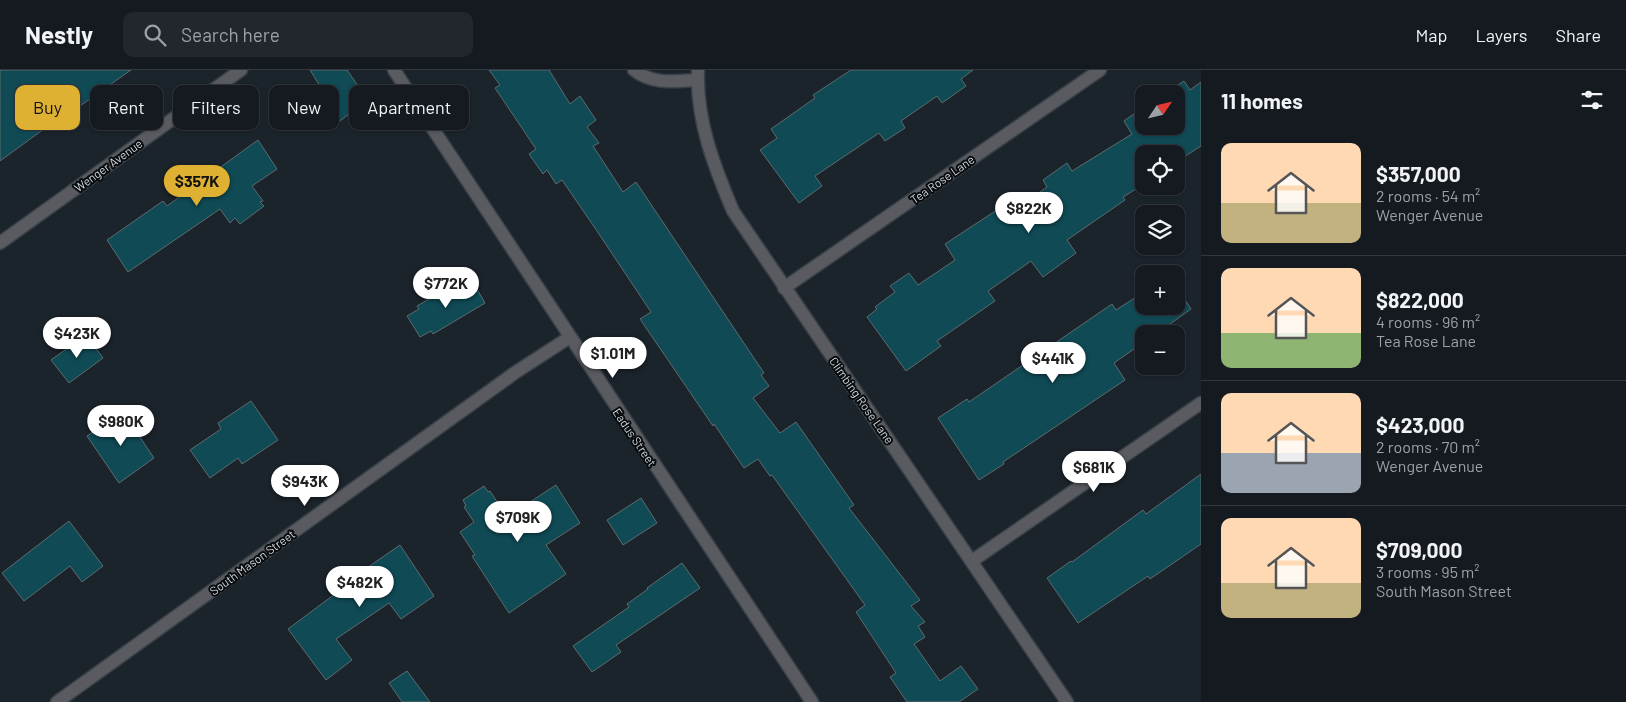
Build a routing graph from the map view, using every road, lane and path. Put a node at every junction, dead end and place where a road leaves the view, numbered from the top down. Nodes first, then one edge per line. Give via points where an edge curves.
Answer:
1 (241, 70) edge
2 (394, 70) edge
3 (634, 70) edge
4 (1100, 70) edge
5 (698, 75) edge
6 (0, 243) edge
7 (784, 288) junction
8 (570, 337) junction
9 (1201, 403) edge
10 (972, 561) junction
11 (57, 702) edge
12 (811, 702) edge
13 (1067, 702) edge

1 - 6 street, Wenger Avenue
2 - 8 street, Eadus Street
3 - 5 street via 660,81
4 - 7 street, Tea Rose Lane
5 - 7 street, Climbing Rose Lane via 702,120 714,167 733,211
7 - 10 street, Climbing Rose Lane
8 - 11 street, South Mason Street via 516,372
8 - 12 street, Eadus Street
9 - 10 street
10 - 13 street, Climbing Rose Lane

